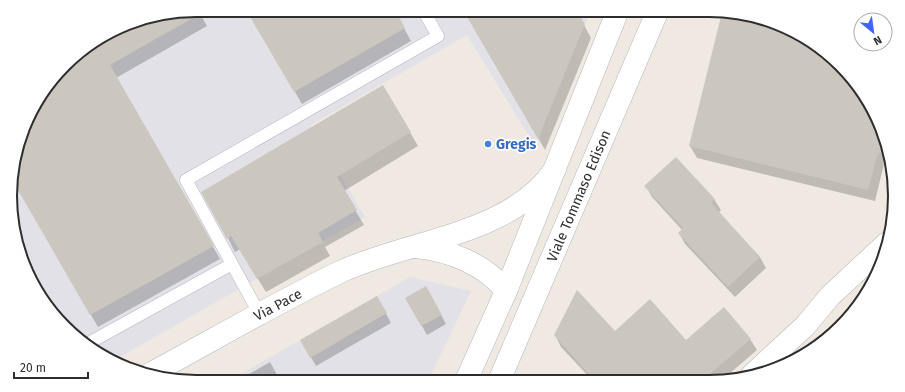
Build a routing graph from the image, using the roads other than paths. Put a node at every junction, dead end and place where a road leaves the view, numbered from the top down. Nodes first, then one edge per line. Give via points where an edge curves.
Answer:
1 (427, 17) edge
2 (615, 17) edge
3 (655, 17) edge
4 (555, 169) junction
5 (410, 246) junction
6 (880, 249) edge
7 (232, 264) junction
8 (506, 291) junction
9 (260, 315) junction
10 (92, 341) edge
11 (761, 367) edge
12 (156, 371) edge
13 (469, 375) edge
14 (502, 375) edge

1 - 7 lane via 438,36 186,180
2 - 4 street
3 - 14 street, Viale Tommaso Edison
4 - 5 street, Via Pace via 545,184 531,197 503,216
4 - 8 street
5 - 8 street via 439,251 472,263 487,271
5 - 9 street, Via Pace via 342,272
6 - 11 street via 830,296 805,326
7 - 9 lane
7 - 10 lane
8 - 13 street
9 - 12 street, Via Pace

